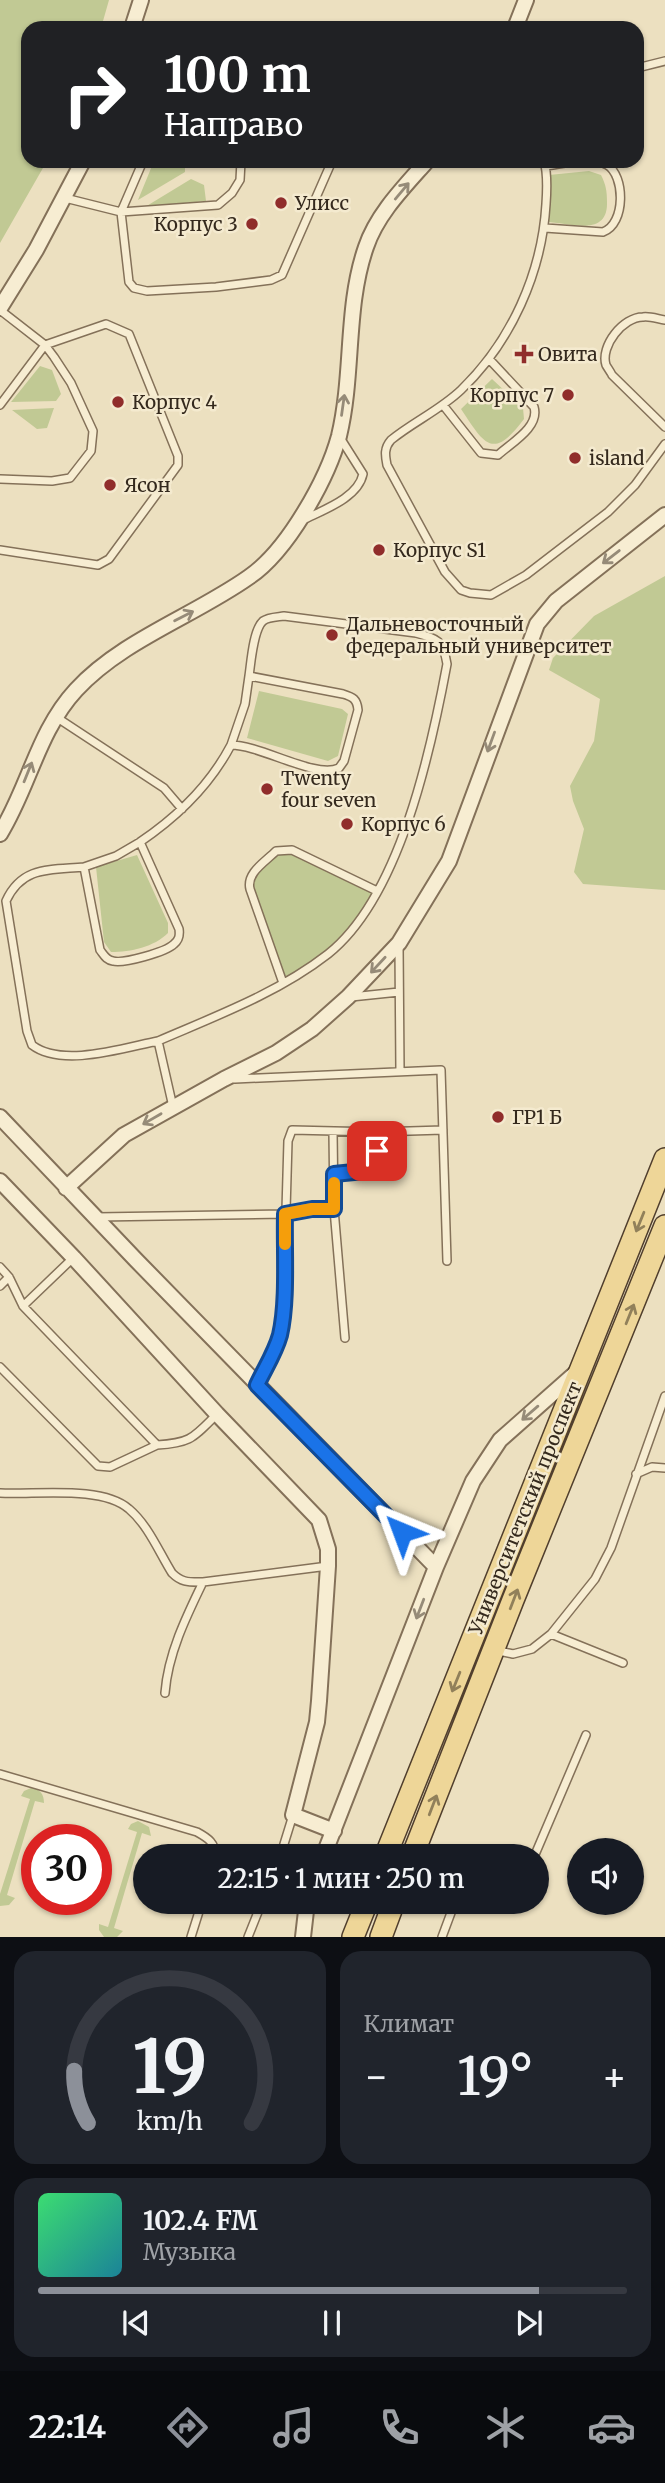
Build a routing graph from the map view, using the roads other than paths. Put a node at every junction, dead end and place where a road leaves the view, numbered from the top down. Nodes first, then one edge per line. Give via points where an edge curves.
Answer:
1 (141, 0) edge
2 (528, 0) edge
3 (134, 21) edge
4 (518, 21) edge
5 (665, 61) edge
6 (644, 66) edge
7 (80, 168) edge
8 (140, 168) edge
9 (241, 168) edge
10 (329, 168) edge
11 (421, 168) edge
12 (545, 168) edge
13 (611, 168) edge
14 (65, 198) junction
15 (121, 212) junction
16 (545, 228) junction
17 (0, 309) edge
18 (665, 320) edge
19 (45, 345) junction
20 (490, 360) junction
21 (0, 405) edge
22 (443, 405) junction
23 (665, 427) edge
24 (339, 436) junction
25 (665, 444) edge
26 (0, 479) edge
27 (665, 515) edge
28 (296, 524) junction
29 (0, 550) edge
30 (249, 676) junction
31 (54, 716) junction
32 (231, 745) junction
33 (182, 809) junction
34 (0, 834) edge
35 (140, 842) junction
36 (84, 867) junction
37 (377, 891) junction
38 (399, 943) junction
39 (282, 984) junction
40 (399, 992) junction
41 (348, 997) junction
42 (158, 1041) junction
43 (400, 1071) junction
44 (224, 1079) junction
45 (173, 1107) junction
46 (0, 1117) edge
47 (443, 1130) junction
48 (333, 1132) junction
49 (377, 1132) junction
50 (665, 1159) edge
51 (334, 1174) junction
52 (0, 1181) edge
53 (66, 1188) junction
54 (334, 1209) junction
55 (285, 1214) junction
56 (95, 1217) junction
57 (665, 1226) edge
58 (73, 1258) junction
59 (447, 1261) dead end
60 (0, 1267) edge
61 (9, 1277) junction
62 (0, 1286) edge
63 (23, 1306) junction
64 (345, 1338) dead end
65 (0, 1367) edge
66 (581, 1368) junction
67 (604, 1377) junction
68 (257, 1385) junction
69 (665, 1396) edge
70 (216, 1414) junction
71 (157, 1446) junction
72 (665, 1468) edge
73 (636, 1474) junction
74 (0, 1493) edge
75 (328, 1566) junction
76 (436, 1567) junction
77 (203, 1582) junction
78 (551, 1634) junction
79 (494, 1650) junction
80 (623, 1663) dead end
81 (165, 1693) dead end
82 (586, 1735) dead end
83 (0, 1773) edge
84 (293, 1815) junction
85 (334, 1831) junction
86 (214, 1844) edge
87 (284, 1844) edge
88 (328, 1844) edge
89 (390, 1844) edge
90 (417, 1844) edge
91 (540, 1844) edge
92 (198, 1914) edge
93 (257, 1914) edge
94 (306, 1914) edge
95 (362, 1914) edge
96 (390, 1914) edge
97 (451, 1914) edge
98 (191, 1937) edge
99 (247, 1937) edge
100 (303, 1937) edge
101 (353, 1937) edge
102 (381, 1937) edge
103 (442, 1937) edge

1 - 3 street
2 - 4 street
5 - 6 lane
7 - 14 street
8 - 15 lane
9 - 15 lane via 240,180 218,205
10 - 15 lane via 282,275 271,280 161,291 134,288 129,282
24 -> 11 street via 354,295 366,245 386,210
12 - 16 lane
13 - 16 lane via 619,184 619,214 610,229
14 - 15 lane
14 - 17 street
16 - 20 lane via 525,295
17 - 19 lane
18 - 23 lane via 641,316 628,321 610,340 606,366
19 - 21 lane
19 - 26 lane via 71,383 93,431 91,451 70,478
19 - 29 lane via 106,324 129,334 178,465 109,559 99,565
20 - 22 lane
20 - 22 lane via 534,407 533,423 498,455 489,455 481,453
22 - 25 lane via 391,440 385,455 445,572 470,593 491,595 508,587 608,512
24 - 28 street via 319,485
24 - 28 lane via 363,474 361,483
27 -> 38 street via 556,601 537,624 449,861
31 -> 28 street via 87,680 136,642 251,576
30 - 32 lane
30 - 32 lane via 343,694 354,698 358,710 344,761 333,770 314,769 245,745
30 - 37 lane via 256,632 272,617 416,633 444,647 447,664 426,765
31 - 33 lane via 164,788
34 -> 31 street
32 - 33 lane
33 - 35 lane
35 - 36 lane
35 - 36 lane via 179,929 177,942 168,948 125,961 105,958
36 - 42 lane via 30,873 13,887 6,901 32,1045 50,1055 68,1057
37 - 39 lane via 365,915 330,952
37 - 39 lane via 292,850 276,851 251,875 248,882
38 - 40 lane
38 -> 41 street
39 - 42 lane
40 - 41 lane
40 - 43 lane
41 - 44 street via 276,1054
42 - 45 lane
43 - 44 lane
43 - 47 lane via 441,1070
44 - 45 street
45 -> 53 street via 124,1135
46 - 53 street
47 - 49 lane
47 - 59 lane
48 - 49 lane
48 - 51 lane
48 - 55 lane via 292,1130
49 - 51 lane via 375,1164 364,1171
50 -> 66 main road, Университетский проспект
51 - 54 lane
52 - 58 street
53 - 56 street
54 - 55 lane
54 - 64 lane
55 - 56 lane
55 - 68 lane via 280,1333
56 - 68 street
67 -> 57 main road, Университетский проспект
58 - 63 lane
58 - 70 street
60 - 61 lane
61 - 62 lane
61 - 63 lane
63 - 71 lane
65 - 71 lane via 98,1466 110,1467
66 - 67 main road
66 -> 76 street via 500,1440 473,1481
66 -> 89 main road, Университетский проспект
79 -> 67 main road, Университетский проспект
68 - 76 street
69 - 73 lane
70 - 71 lane via 190,1440
70 - 75 street via 319,1520
72 - 73 lane via 652,1467
73 - 78 lane via 611,1548 595,1579
74 - 77 lane via 112,1499 141,1521 172,1573 185,1583
75 - 77 lane
75 - 84 street via 317,1722
76 -> 85 street
77 - 81 lane via 184,1621
78 - 79 lane via 532,1648 513,1654
78 - 80 lane
90 -> 79 main road, Университетский проспект
82 - 91 lane
83 - 86 lane via 197,1832
84 - 85 street
84 - 87 lane
85 - 88 street
92 - 98 lane
93 - 99 lane
94 - 100 street
95 - 101 main road
96 - 102 main road
97 - 103 lane

